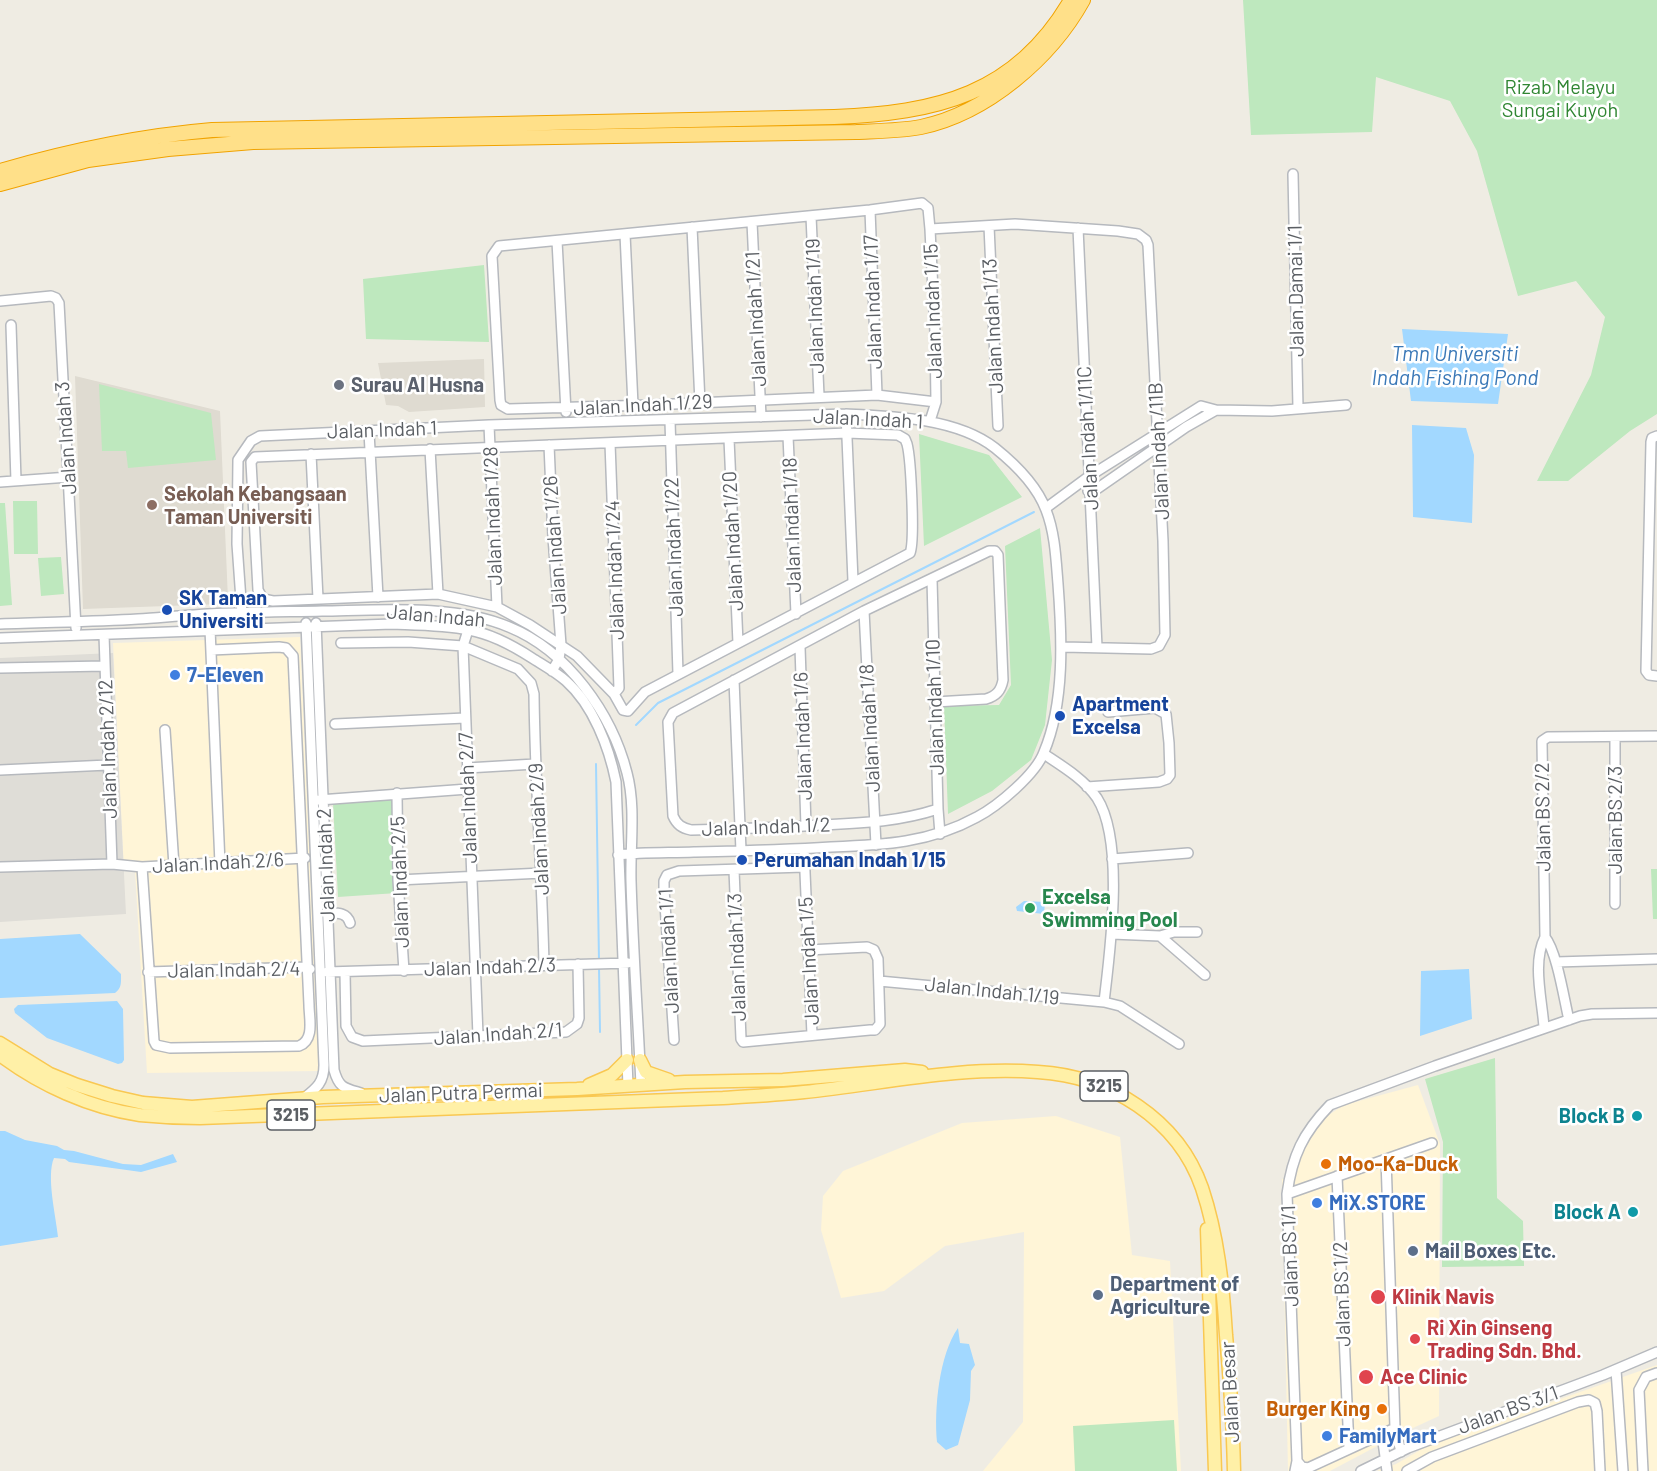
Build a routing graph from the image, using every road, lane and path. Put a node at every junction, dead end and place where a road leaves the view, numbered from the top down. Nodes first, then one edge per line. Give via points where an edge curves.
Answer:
1 (1071, 0) edge
2 (1083, 0) edge
3 (0, 171) edge
4 (1293, 174) dead end
5 (0, 184) edge
6 (870, 210) junction
7 (811, 216) junction
8 (752, 222) junction
9 (988, 226) junction
10 (692, 227) junction
11 (1078, 228) junction
12 (930, 229) junction
13 (624, 234) junction
14 (557, 241) junction
15 (0, 301) edge
16 (11, 325) dead end
17 (877, 394) junction
18 (819, 396) junction
19 (760, 400) junction
20 (936, 402) junction
21 (700, 403) junction
22 (633, 405) junction
23 (1346, 405) dead end
24 (1298, 408) junction
25 (566, 409) junction
26 (1216, 410) junction
27 (846, 414) junction
28 (761, 417) junction
29 (670, 421) junction
30 (930, 421) junction
31 (567, 423) junction
32 (489, 425) junction
33 (998, 426) dead end
34 (369, 432) junction
35 (1157, 432) junction
36 (847, 433) junction
37 (788, 436) junction
38 (1657, 436) edge
39 (729, 439) junction
40 (671, 441) junction
41 (609, 443) junction
42 (549, 445) junction
43 (490, 447) junction
44 (1158, 447) junction
45 (430, 449) junction
46 (370, 451) junction
47 (310, 454) junction
48 (69, 477) junction
49 (1088, 477) junction
50 (16, 481) junction
51 (0, 482) edge
52 (1077, 484) junction
53 (1091, 493) junction
54 (1046, 508) junction
55 (932, 579) junction
56 (853, 581) junction
57 (438, 594) junction
58 (378, 597) junction
59 (318, 599) junction
60 (497, 607) junction
61 (310, 611) junction
62 (864, 612) junction
63 (242, 613) junction
64 (796, 614) junction
65 (141, 619) junction
66 (76, 622) junction
67 (0, 624) edge
68 (311, 626) junction
69 (243, 628) junction
70 (210, 629) junction
71 (468, 630) junction
72 (142, 633) junction
73 (104, 635) junction
74 (76, 636) junction
75 (0, 638) edge
76 (738, 643) junction
77 (341, 644) dead end
78 (561, 645) junction
79 (463, 646) junction
80 (800, 647) junction
81 (1063, 647) junction
82 (1097, 647) junction
83 (211, 650) junction
84 (559, 659) junction
85 (105, 666) junction
86 (0, 668) edge
87 (552, 672) junction
88 (678, 674) junction
89 (1657, 676) edge
90 (734, 680) junction
91 (614, 694) junction
92 (935, 702) junction
93 (1108, 712) dead end
94 (465, 718) junction
95 (335, 724) dead end
96 (165, 729) dead end
97 (1657, 736) edge
98 (1615, 737) junction
99 (1044, 754) junction
100 (535, 764) junction
101 (108, 765) junction
102 (467, 768) junction
103 (0, 770) edge
104 (1121, 784) junction
105 (1087, 787) junction
106 (468, 789) junction
107 (397, 794) junction
108 (1095, 796) junction
109 (314, 800) junction
110 (324, 800) junction
111 (938, 809) junction
112 (874, 823) junction
113 (806, 826) junction
114 (741, 830) junction
115 (940, 834) junction
116 (876, 845) junction
117 (804, 849) junction
118 (741, 851) junction
119 (1188, 853) dead end
120 (631, 854) junction
121 (618, 855) junction
122 (320, 857) junction
123 (301, 858) junction
124 (1112, 859) junction
125 (112, 864) junction
126 (220, 864) junction
127 (174, 866) junction
128 (0, 867) edge
129 (142, 867) junction
130 (804, 867) junction
131 (734, 870) junction
132 (542, 873) junction
133 (471, 877) junction
134 (398, 880) junction
135 (1614, 904) dead end
136 (327, 913) junction
137 (350, 923) dead end
138 (1197, 932) dead end
139 (1112, 934) junction
140 (1160, 936) junction
141 (1545, 937) junction
142 (808, 951) junction
143 (1657, 959) edge
144 (1556, 962) junction
145 (634, 963) junction
146 (544, 964) junction
147 (578, 964) junction
148 (623, 964) junction
149 (306, 967) junction
150 (476, 968) junction
151 (404, 971) junction
152 (148, 972) junction
153 (325, 972) junction
154 (345, 972) junction
155 (1205, 975) dead end
156 (879, 981) junction
157 (1104, 1002) junction
158 (1657, 1013) edge
159 (1569, 1020) junction
160 (1545, 1027) junction
161 (812, 1035) junction
162 (478, 1036) junction
163 (674, 1040) dead end
164 (0, 1043) edge
165 (1179, 1044) dead end
166 (0, 1055) edge
167 (633, 1060) junction
168 (936, 1075) junction
169 (685, 1082) junction
170 (635, 1088) junction
171 (577, 1089) junction
172 (369, 1096) junction
173 (303, 1099) junction
174 (682, 1100) junction
175 (596, 1102) junction
176 (1432, 1143) dead end
177 (1386, 1159) junction
178 (1337, 1176) junction
179 (1287, 1194) junction
180 (1207, 1213) junction
181 (1657, 1352) edge
182 (1616, 1370) junction
183 (1657, 1373) edge
184 (1395, 1428) junction
185 (1374, 1436) junction
186 (1349, 1448) junction
187 (1401, 1452) junction
188 (1215, 1456) junction
189 (1386, 1458) junction
190 (1296, 1466) edge
191 (1235, 1468) edge
192 (1210, 1471) edge
193 (1215, 1471) edge
194 (1361, 1471) edge
195 (1387, 1471) edge
196 (1407, 1471) edge
197 (1600, 1471) edge
198 (1623, 1471) edge
199 (1643, 1471) edge

1 - 3 highway via 1047,34 1015,66 985,86 923,109 834,117 212,130 88,149
2 - 5 highway via 1059,38 1022,74 974,106 921,126 844,132 253,142 88,160
4 - 24 street, Jalan Damai 1/1
6 - 7 street
6 - 12 street, Jalan Indah 1/15 via 922,203 928,208
6 - 17 street, Jalan Indah 1/17
7 - 8 street
7 - 18 street, Jalan Indah 1/19
8 - 10 street
8 - 19 street, Jalan Indah 1/21
9 - 11 street
9 - 12 street
9 - 33 street, Jalan Indah 1/13
10 - 13 street
10 - 21 street
11 - 35 street, Jalan Indah /11B via 1132,232 1143,237 1148,245
11 - 49 street, Jalan Indah 1/11C
12 - 20 street, Jalan Indah 1/15
13 - 14 street
13 - 22 street
14 - 25 street
14 - 25 street, Jalan Indah 1/29 via 500,246 492,256 501,405 508,410
15 - 48 street, Jalan Indah 3 via 51,296 59,303
16 - 50 street
17 - 18 street, Jalan Indah 1/29
17 - 20 street, Jalan Indah 1/29
18 - 19 street, Jalan Indah 1/29
19 - 21 street, Jalan Indah 1/29
19 - 28 street, Jalan Indah 1/21
20 - 30 street, Jalan Indah 1/15
21 - 22 street, Jalan Indah 1/29
22 - 25 street, Jalan Indah 1/29
23 - 24 street
24 - 26 street
25 - 31 street
26 - 35 street via 1201,406
26 - 44 street
27 - 28 street, Jalan Indah 1
27 - 30 street, Jalan Indah 1
27 - 36 street
28 - 29 street, Jalan Indah 1
29 - 31 street, Jalan Indah 1
29 - 40 street, Jalan Indah 1/22
30 - 54 street, Jalan Indah 1 via 993,446 1027,478
31 - 32 street, Jalan Indah 1
32 - 34 street, Jalan Indah 1
32 - 43 street, Jalan Indah 1/28
34 - 46 street
34 - 63 street, Jalan Indah 1 via 260,436 243,451 237,475
35 - 44 street, Jalan Indah /11B
35 - 49 street
36 - 37 street
36 - 56 street
36 - 56 street via 898,435 905,439 912,542 910,553
37 - 39 street
37 - 64 street, Jalan Indah 1/18
38 - 89 street via 1651,442 1646,664 1647,674
39 - 40 street
39 - 76 street, Jalan Indah 1/20
40 - 41 street
40 - 88 street, Jalan Indah 1/22
41 - 42 street
41 - 91 street, Jalan Indah 1/24 via 619,678 619,690
42 - 43 street
42 - 78 street, Jalan Indah 1/26
43 - 45 street
43 - 60 street, Jalan Indah 1/28
44 - 53 street
44 - 82 street, Jalan Indah /11B via 1165,635 1159,646 1151,649
45 - 46 street
45 - 57 street
46 - 47 street
46 - 58 street
47 - 59 street
47 - 59 street via 255,457 251,462 258,590 268,600
48 - 50 street
48 - 66 street, Jalan Indah 3
49 - 52 street
49 - 53 street, Jalan Indah 1/11C
50 - 51 street
52 - 53 street
52 - 54 street
53 - 82 street, Jalan Indah 1/11C
54 - 81 street, Jalan Indah 1 via 1056,558
55 - 62 street
55 - 92 street, Jalan Indah 1/10
55 - 92 street via 990,551 998,555 1002,687 986,699
56 - 64 street
57 - 58 street
57 - 60 street
58 - 59 street
60 - 78 street
61 - 63 street, Jalan Indah
61 - 68 street, Jalan Indah 2
61 - 84 street, Jalan Indah via 404,610 492,620 513,628
62 - 80 street
62 - 112 street, Jalan Indah 1/8
63 - 65 street, Jalan Indah
63 - 69 street, Jalan Indah 1
64 - 76 street
65 - 66 street, Jalan Indah
65 - 72 street
66 - 67 street, Jalan Indah
66 - 74 street, Jalan Indah 3
68 - 69 street, Jalan Indah
68 - 71 street, Jalan Indah via 392,624
68 - 109 street, Jalan Indah 2
68 - 110 street, Jalan Indah 2
69 - 70 street, Jalan Indah
70 - 72 street, Jalan Indah
70 - 83 street
71 - 79 street, Jalan Indah 2/7
71 - 87 street, Jalan Indah via 516,647
72 - 73 street, Jalan Indah
73 - 74 street, Jalan Indah
73 - 85 street, Jalan Indah 2/12
74 - 75 street, Jalan Indah
76 - 88 street
77 - 79 street via 408,642
78 - 84 street, Jalan Indah 1/26
78 - 91 street
79 - 94 street, Jalan Indah 2/7
79 - 100 street, Jalan Indah 2/9 via 518,669 531,683
80 - 90 street
80 - 113 street, Jalan Indah 1/6
81 - 82 street
81 - 99 street, Jalan Indah 1 via 1054,721
83 - 123 street via 279,647 290,651 294,661
83 - 126 street
84 - 87 street
84 - 120 street, Jalan Indah via 595,701 621,756 630,788
85 - 86 street
85 - 101 street, Jalan Indah 2/12
87 - 121 street, Jalan Indah via 578,694 612,765
88 - 91 street via 645,692 628,711 623,710
90 - 114 street
90 - 114 street, Jalan Indah 1/2 via 678,710 668,722 676,823 691,830
92 - 111 street, Jalan Indah 1/10
93 - 104 street via 1155,708 1168,718 1170,775 1164,781
94 - 95 street
94 - 102 street, Jalan Indah 2/7
96 - 127 street
97 - 98 street, Jalan BS 2/2
98 - 135 street, Jalan BS 2/3
98 - 141 street, Jalan BS 2/2 via 1548,737 1542,741
99 - 105 street
99 - 115 street, Jalan Indah 1 via 1007,796 978,817
100 - 102 street
100 - 132 street, Jalan Indah 2/9
101 - 103 street
101 - 125 street, Jalan Indah 2/12
102 - 106 street, Jalan Indah 2/7
104 - 105 street
104 - 108 street
105 - 108 street
106 - 107 street
106 - 133 street, Jalan Indah 2/7
107 - 110 street
107 - 134 street, Jalan Indah 2/5
108 - 124 street via 1106,816
109 - 110 street
109 - 122 street, Jalan Indah 2
110 - 122 street, Jalan Indah 2
111 - 112 street, Jalan Indah 1/2
111 - 115 street, Jalan Indah 1/10
112 - 113 street, Jalan Indah 1/2
112 - 116 street, Jalan Indah 1/8
113 - 114 street, Jalan Indah 1/2
114 - 118 street
115 - 116 street, Jalan Indah 1
116 - 117 street, Jalan Indah 1
117 - 118 street, Jalan Indah 1
117 - 130 street, Jalan Indah 1/5
118 - 120 street, Jalan Indah 1
119 - 124 street
120 - 121 street, Jalan Indah 1
120 - 145 street, Jalan Indah
121 - 148 street, Jalan Indah
122 - 123 street, Jalan Indah 2/6
122 - 136 street, Jalan Indah 2
122 - 153 street, Jalan Indah 2
123 - 126 street, Jalan Indah 2/6
123 - 149 street
124 - 139 street
125 - 128 street, Jalan Indah 2/6
125 - 129 street, Jalan Indah 2/6
126 - 127 street, Jalan Indah 2/6
127 - 129 street, Jalan Indah 2/6
129 - 152 street
130 - 131 street
130 - 142 street, Jalan Indah 1/5
131 - 161 street, Jalan Indah 1/3 via 741,1039 745,1042
131 - 163 street, Jalan Indah 1/1 via 679,872 667,875 664,881
132 - 133 street
132 - 146 street, Jalan Indah 2/9
133 - 134 street
133 - 150 street, Jalan Indah 2/7
134 - 151 street, Jalan Indah 2/5
136 - 137 street via 344,914
136 - 153 street, Jalan Indah 2
138 - 140 street
139 - 140 street
139 - 157 street
140 - 155 street
141 - 144 street
141 - 160 street via 1540,948 1540,979
142 - 156 street via 871,947 877,953
142 - 161 street, Jalan Indah 1/5
143 - 144 street
144 - 159 street
145 - 148 street, Jalan Indah 2/3
145 - 167 street, Jalan Indah
146 - 147 street, Jalan Indah 2/3
146 - 150 street, Jalan Indah 2/3
147 - 148 street, Jalan Indah 2/3
147 - 162 street, Jalan Indah 2/1 via 579,1018 572,1029
148 - 167 street, Jalan Indah
149 - 152 street, Jalan Indah 2/4
149 - 152 street via 308,1041 299,1046 156,1045
149 - 153 street, Jalan Indah 2/4
150 - 151 street, Jalan Indah 2/3
150 - 162 street, Jalan Indah 2/7
151 - 154 street, Jalan Indah 2/3
153 - 154 street, Jalan Indah 2/4
153 - 172 street, Jalan Indah 2 via 337,1082
153 - 173 street, Jalan Indah 2 via 323,1079
154 - 162 street, Jalan Indah 2/1 via 346,1026 356,1040
156 - 157 street, Jalan Indah 1/19
156 - 161 street, Jalan Indah 1/5 via 881,1019 874,1030
157 - 165 street, Jalan Indah 1/19 via 1120,1006
158 - 159 street via 1592,1014
159 - 160 street
160 - 179 street via 1330,1106 1304,1136 1294,1156
164 - 173 main road, Jalan Putra Permai / 3215 via 50,1074 144,1103 192,1107
166 - 175 main road, Jalan Putra Permai / 3215 via 38,1080 74,1096 112,1109 162,1117
167 - 169 main road via 652,1075
167 - 170 street, Jalan Indah
167 - 171 main road via 612,1075
168 - 169 main road, Jalan Putra Permai / 3215 via 905,1070 783,1080
168 - 174 main road, Jalan Putra Permai / 3215 via 803,1092
168 - 180 main road, Jalan Putra Permai / 3215 via 1041,1072 1098,1083 1118,1093 1139,1105 1180,1149 1201,1188
169 - 170 main road, Jalan Putra Permai / 3215
170 - 171 main road, Jalan Putra Permai / 3215
170 - 174 main road
170 - 175 main road via 628,1097 602,1098
171 - 172 main road, Jalan Putra Permai / 3215
172 - 173 main road, Jalan Putra Permai / 3215
174 - 175 main road, Jalan Putra Permai / 3215
176 - 177 street, Jalan BS 1/1
177 - 178 street, Jalan BS 1/1
177 - 184 street
178 - 179 street, Jalan BS 1/1
178 - 186 street, Jalan BS 1/2
179 - 190 street, Jalan BS 1/1
180 - 188 main road, Jalan Besar / 3215
180 - 191 main road, Jalan Besar / 3215 via 1223,1294
181 - 182 street, Jalan BS 3/1
182 - 187 street, Jalan BS 3/1
182 - 198 street
183 - 199 street via 1646,1377 1639,1390
184 - 185 street
184 - 187 street
185 - 186 street
185 - 189 street via 1383,1442
186 - 190 street via 1308,1467
187 - 189 street, Jalan BS 3/1
188 - 192 main road
188 - 193 main road, Jalan Besar / 3215
189 - 194 street, Jalan BS 3/1
189 - 195 street
196 - 197 street via 1431,1457 1582,1400 1592,1400 1597,1412

